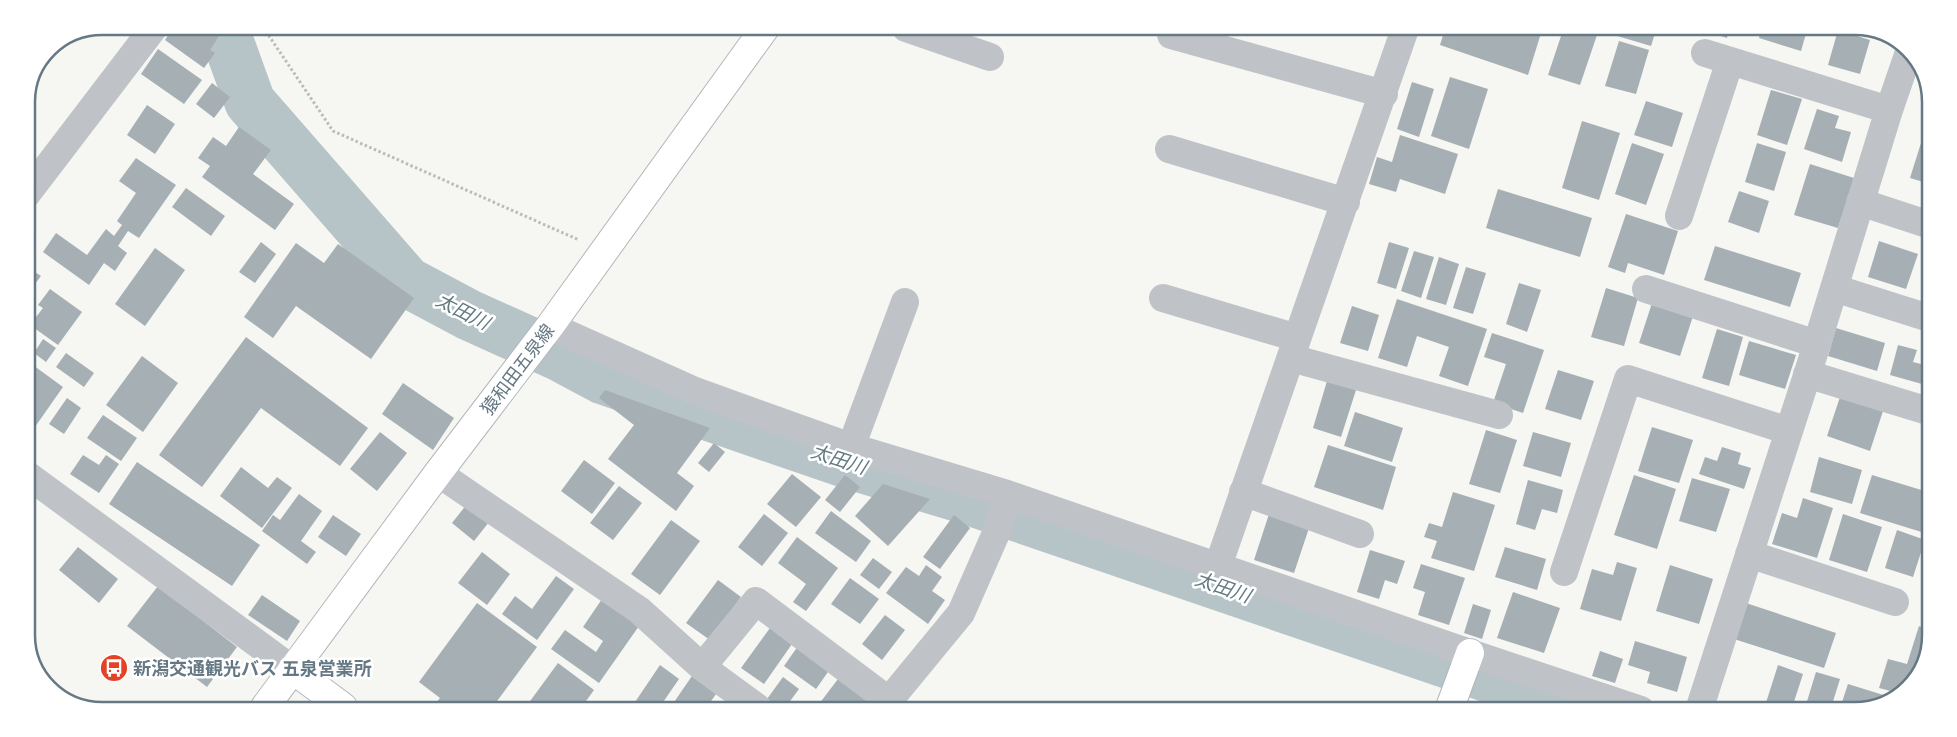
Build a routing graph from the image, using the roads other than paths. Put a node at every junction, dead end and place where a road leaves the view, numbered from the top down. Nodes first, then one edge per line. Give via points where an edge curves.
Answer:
1 (148, 35) edge
2 (760, 35) edge
3 (927, 35) edge
4 (1175, 35) edge
5 (1403, 35) edge
6 (990, 56) dead end
7 (1906, 59) edge
8 (1384, 94) junction
9 (1889, 110) junction
10 (1169, 149) dead end
11 (35, 183) edge
12 (1346, 202) junction
13 (1860, 202) junction
14 (1679, 216) dead end
15 (1922, 222) edge
16 (1834, 288) junction
17 (1646, 289) dead end
18 (1163, 298) dead end
19 (905, 302) dead end
20 (1922, 316) edge
21 (550, 326) junction
22 (1817, 344) junction
23 (1294, 348) junction
24 (1807, 374) junction
25 (1922, 409) edge
26 (1499, 415) dead end
27 (1789, 431) junction
28 (851, 447) junction
29 (438, 473) junction
30 (35, 481) edge
31 (1243, 492) junction
32 (1007, 494) junction
33 (1360, 534) dead end
34 (1749, 554) junction
35 (1218, 566) junction
36 (1564, 572) dead end
37 (1895, 602) dead end
38 (1466, 664) junction
39 (702, 667) junction
40 (292, 669) junction
41 (269, 702) edge
42 (336, 702) edge
43 (750, 702) edge
44 (882, 702) edge
45 (887, 702) edge
46 (1452, 702) edge
47 (1611, 702) edge
48 (1702, 702) edge

1 - 11 street
2 - 21 main road, 猿和田五泉線
3 - 6 street
4 - 8 street
5 - 8 street
7 - 9 street
8 - 12 street
9 - 13 street
9 - 14 street via 1718,57
10 - 12 street
12 - 23 street
13 - 15 street
13 - 16 street
16 - 20 street
16 - 22 street
17 - 22 street
18 - 23 street
19 - 28 street
21 - 28 street via 695,391
21 - 29 main road, 猿和田五泉線
22 - 24 street
23 - 26 street
23 - 31 street
24 - 25 street
24 - 27 street
27 - 34 street
27 - 36 street via 1628,378
28 - 32 street
29 - 39 street via 639,610
29 - 40 main road, 猿和田五泉線
30 - 40 street
31 - 33 street
31 - 35 street
32 - 35 street
32 - 45 street via 996,531 961,613
34 - 37 street
34 - 48 street
35 - 38 street
38 - 46 main road
38 - 47 street
39 - 43 street
39 - 44 street via 756,601
40 - 41 main road, 猿和田五泉線
40 - 42 main road

